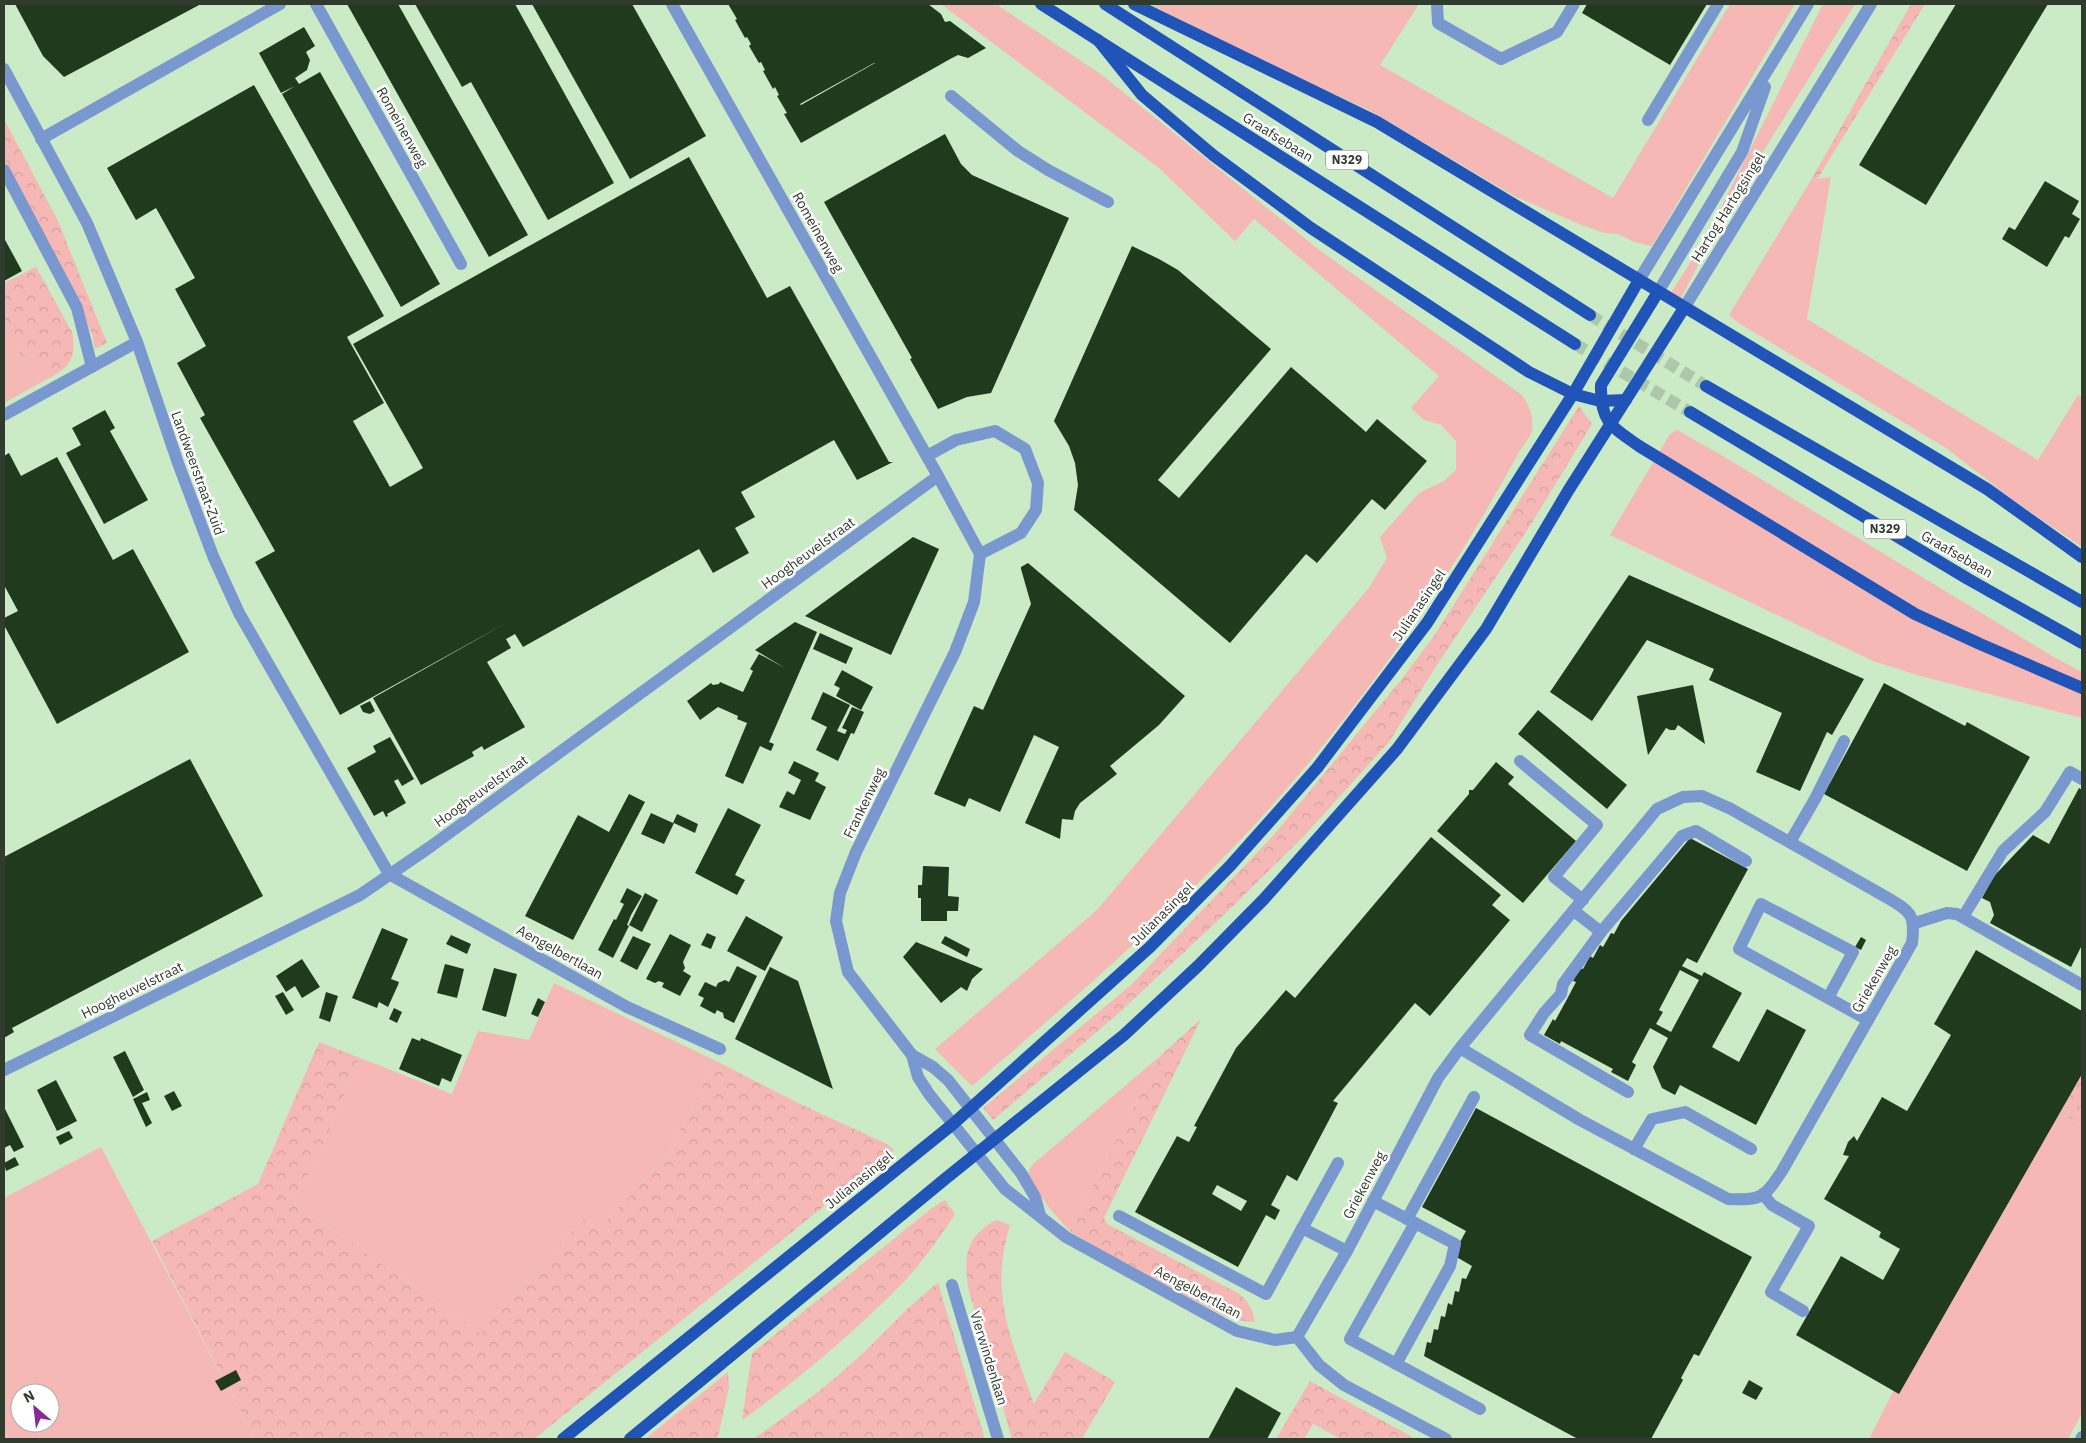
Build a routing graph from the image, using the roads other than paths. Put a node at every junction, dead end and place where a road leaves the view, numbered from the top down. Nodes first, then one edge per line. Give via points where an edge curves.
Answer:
1 (280, 4) edge
2 (316, 4) edge
3 (672, 4) edge
4 (1041, 4) edge
5 (1105, 4) edge
6 (1134, 4) edge
7 (1437, 4) edge
8 (1574, 4) edge
9 (1718, 4) edge
10 (1808, 4) edge
11 (1871, 4) edge
12 (1098, 40) junction
13 (1772, 66) junction
14 (4, 69) edge
15 (951, 96) dead end
16 (1648, 120) dead end
17 (41, 139) junction
18 (4, 170) edge
19 (1108, 202) dead end
20 (461, 264) dead end
21 (1639, 280) junction
22 (1658, 292) junction
23 (1684, 308) junction
24 (1590, 315) tunnel mouth
25 (137, 342) junction
26 (1575, 344) tunnel mouth
27 (92, 367) junction
28 (1706, 386) tunnel mouth
29 (1572, 394) junction
30 (1626, 400) junction
31 (1600, 401) junction
32 (1690, 412) tunnel mouth
33 (4, 415) edge
34 (1610, 426) junction
35 (927, 456) junction
36 (938, 476) junction
37 (980, 554) junction
38 (2082, 557) edge
39 (2082, 602) edge
40 (2082, 643) edge
41 (2082, 688) edge
42 (1844, 741) dead end
43 (1520, 761) dead end
44 (2082, 779) edge
45 (1790, 842) junction
46 (1746, 860) dead end
47 (389, 874) junction
48 (1582, 900) junction
49 (1574, 911) junction
50 (1964, 917) junction
51 (1915, 923) junction
52 (1601, 932) junction
53 (2082, 985) edge
54 (1828, 998) junction
55 (1868, 1020) junction
56 (1460, 1048) junction
57 (720, 1049) dead end
58 (912, 1055) junction
59 (4, 1070) edge
60 (1628, 1092) dead end
61 (1474, 1096) dead end
62 (970, 1108) junction
63 (953, 1124) junction
64 (995, 1139) junction
65 (1634, 1149) junction
66 (1751, 1149) dead end
67 (976, 1153) junction
68 (1338, 1163) dead end
69 (1764, 1194) junction
70 (1373, 1201) junction
71 (1040, 1216) junction
72 (1119, 1216) dead end
73 (1411, 1221) junction
74 (1302, 1228) junction
75 (1347, 1251) junction
76 (952, 1285) dead end
77 (1803, 1311) dead end
78 (1297, 1337) junction
79 (1396, 1364) junction
80 (1480, 1409) dead end
81 (563, 1439) edge
82 (630, 1439) edge
83 (998, 1439) edge
84 (1446, 1439) edge

1 - 17 street
2 - 20 street, Romeinenweg
3 - 35 street, Romeinenweg
4 - 12 main road, Graafsebaan / N329
5 - 24 main road, Graafsebaan / N329
6 - 21 main road via 1377,122
7 - 8 street via 1438,22 1501,59 1557,32
9 - 16 street
10 - 13 street, Hartog Hartogsingel
11 - 23 street, Hartog Hartogsingel
12 - 26 main road, Graafsebaan / N329
12 - 29 main road, N329 via 1142,95 1213,156 1311,228 1529,372
13 - 21 street, Hartog Hartogsingel
13 - 22 street, Hartog Hartogsingel via 1742,152
14 - 17 street, Landweerstraat-Zuid
15 - 19 street via 1040,166
17 - 25 street, Landweerstraat-Zuid via 87,223
18 - 27 street via 77,308
21 - 22 main road
21 - 29 main road, Julianasingel
22 - 23 main road
22 - 31 main road via 1600,385
23 - 30 main road, Hartog Hartogsingel
23 - 38 main road via 1987,489
25 - 27 street
25 - 47 street, Landweerstraat-Zuid via 213,556 239,613
27 - 33 street
28 - 39 main road, Graafsebaan / N329
29 - 31 main road, N329
29 - 62 main road, Julianasingel via 1427,623 1317,768 1230,866 1150,947
30 - 31 main road, N329
30 - 34 main road, Hartog Hartogsingel
31 - 34 main road
32 - 40 main road, Graafsebaan / N329 via 1968,579
34 - 41 main road via 1915,614
34 - 64 main road via 1486,629 1397,749 1264,899 1198,966 1124,1035
35 - 36 street, Romeinenweg
35 - 37 street via 956,440 995,431 1025,449 1038,483 1036,510 1021,533
36 - 37 street
36 - 47 street, Hoogheuvelstraat
37 - 58 street, Frankenweg via 974,602 955,652 856,852 838,903 836,921 848,972
42 - 45 street
43 - 48 street via 1597,825 1554,877
44 - 50 street via 2070,772 2045,812 2003,851
45 - 48 street, Griekenweg via 1702,796 1683,798 1658,809
45 - 51 street, Griekenweg via 1905,908
46 - 52 street via 1696,831 1682,836
47 - 57 street, Aengelbertlaan via 626,1007
47 - 59 street, Hoogheuvelstraat via 360,895
48 - 49 street, Griekenweg
49 - 52 street
49 - 56 street, Griekenweg
50 - 51 street via 1947,913
50 - 53 street
51 - 55 street, Griekenweg via 1912,943
52 - 60 street via 1530,1035
54 - 54 street via 1739,948 1762,904 1853,952
54 - 55 street
55 - 69 street, Griekenweg via 1782,1170
56 - 65 street
56 - 70 street, Griekenweg via 1438,1078
58 - 62 street, Frankenweg via 948,1080
58 - 63 street, Frankenweg via 918,1077
61 - 73 street
62 - 63 main road, Julianasingel
62 - 64 street, Frankenweg
63 - 67 street, Frankenweg
63 - 81 main road, Julianasingel
64 - 67 main road
64 - 71 street via 1021,1173 1035,1197
65 - 66 street via 1652,1119 1685,1112
65 - 69 street via 1728,1199 1754,1200
67 - 71 street, Aengelbertlaan via 1005,1189
67 - 82 main road
68 - 74 street
69 - 77 street via 1772,1205 1809,1226 1771,1292
70 - 73 street
70 - 75 street, Griekenweg
71 - 78 street, Aengelbertlaan via 1066,1237 1237,1331 1275,1340
72 - 74 street via 1266,1294
73 - 79 street via 1455,1244 1450,1266
73 - 79 street via 1350,1339
74 - 75 street
75 - 78 street, Griekenweg
76 - 83 street, Vierwindenlaan
78 - 84 street via 1319,1365 1344,1385
79 - 80 street

